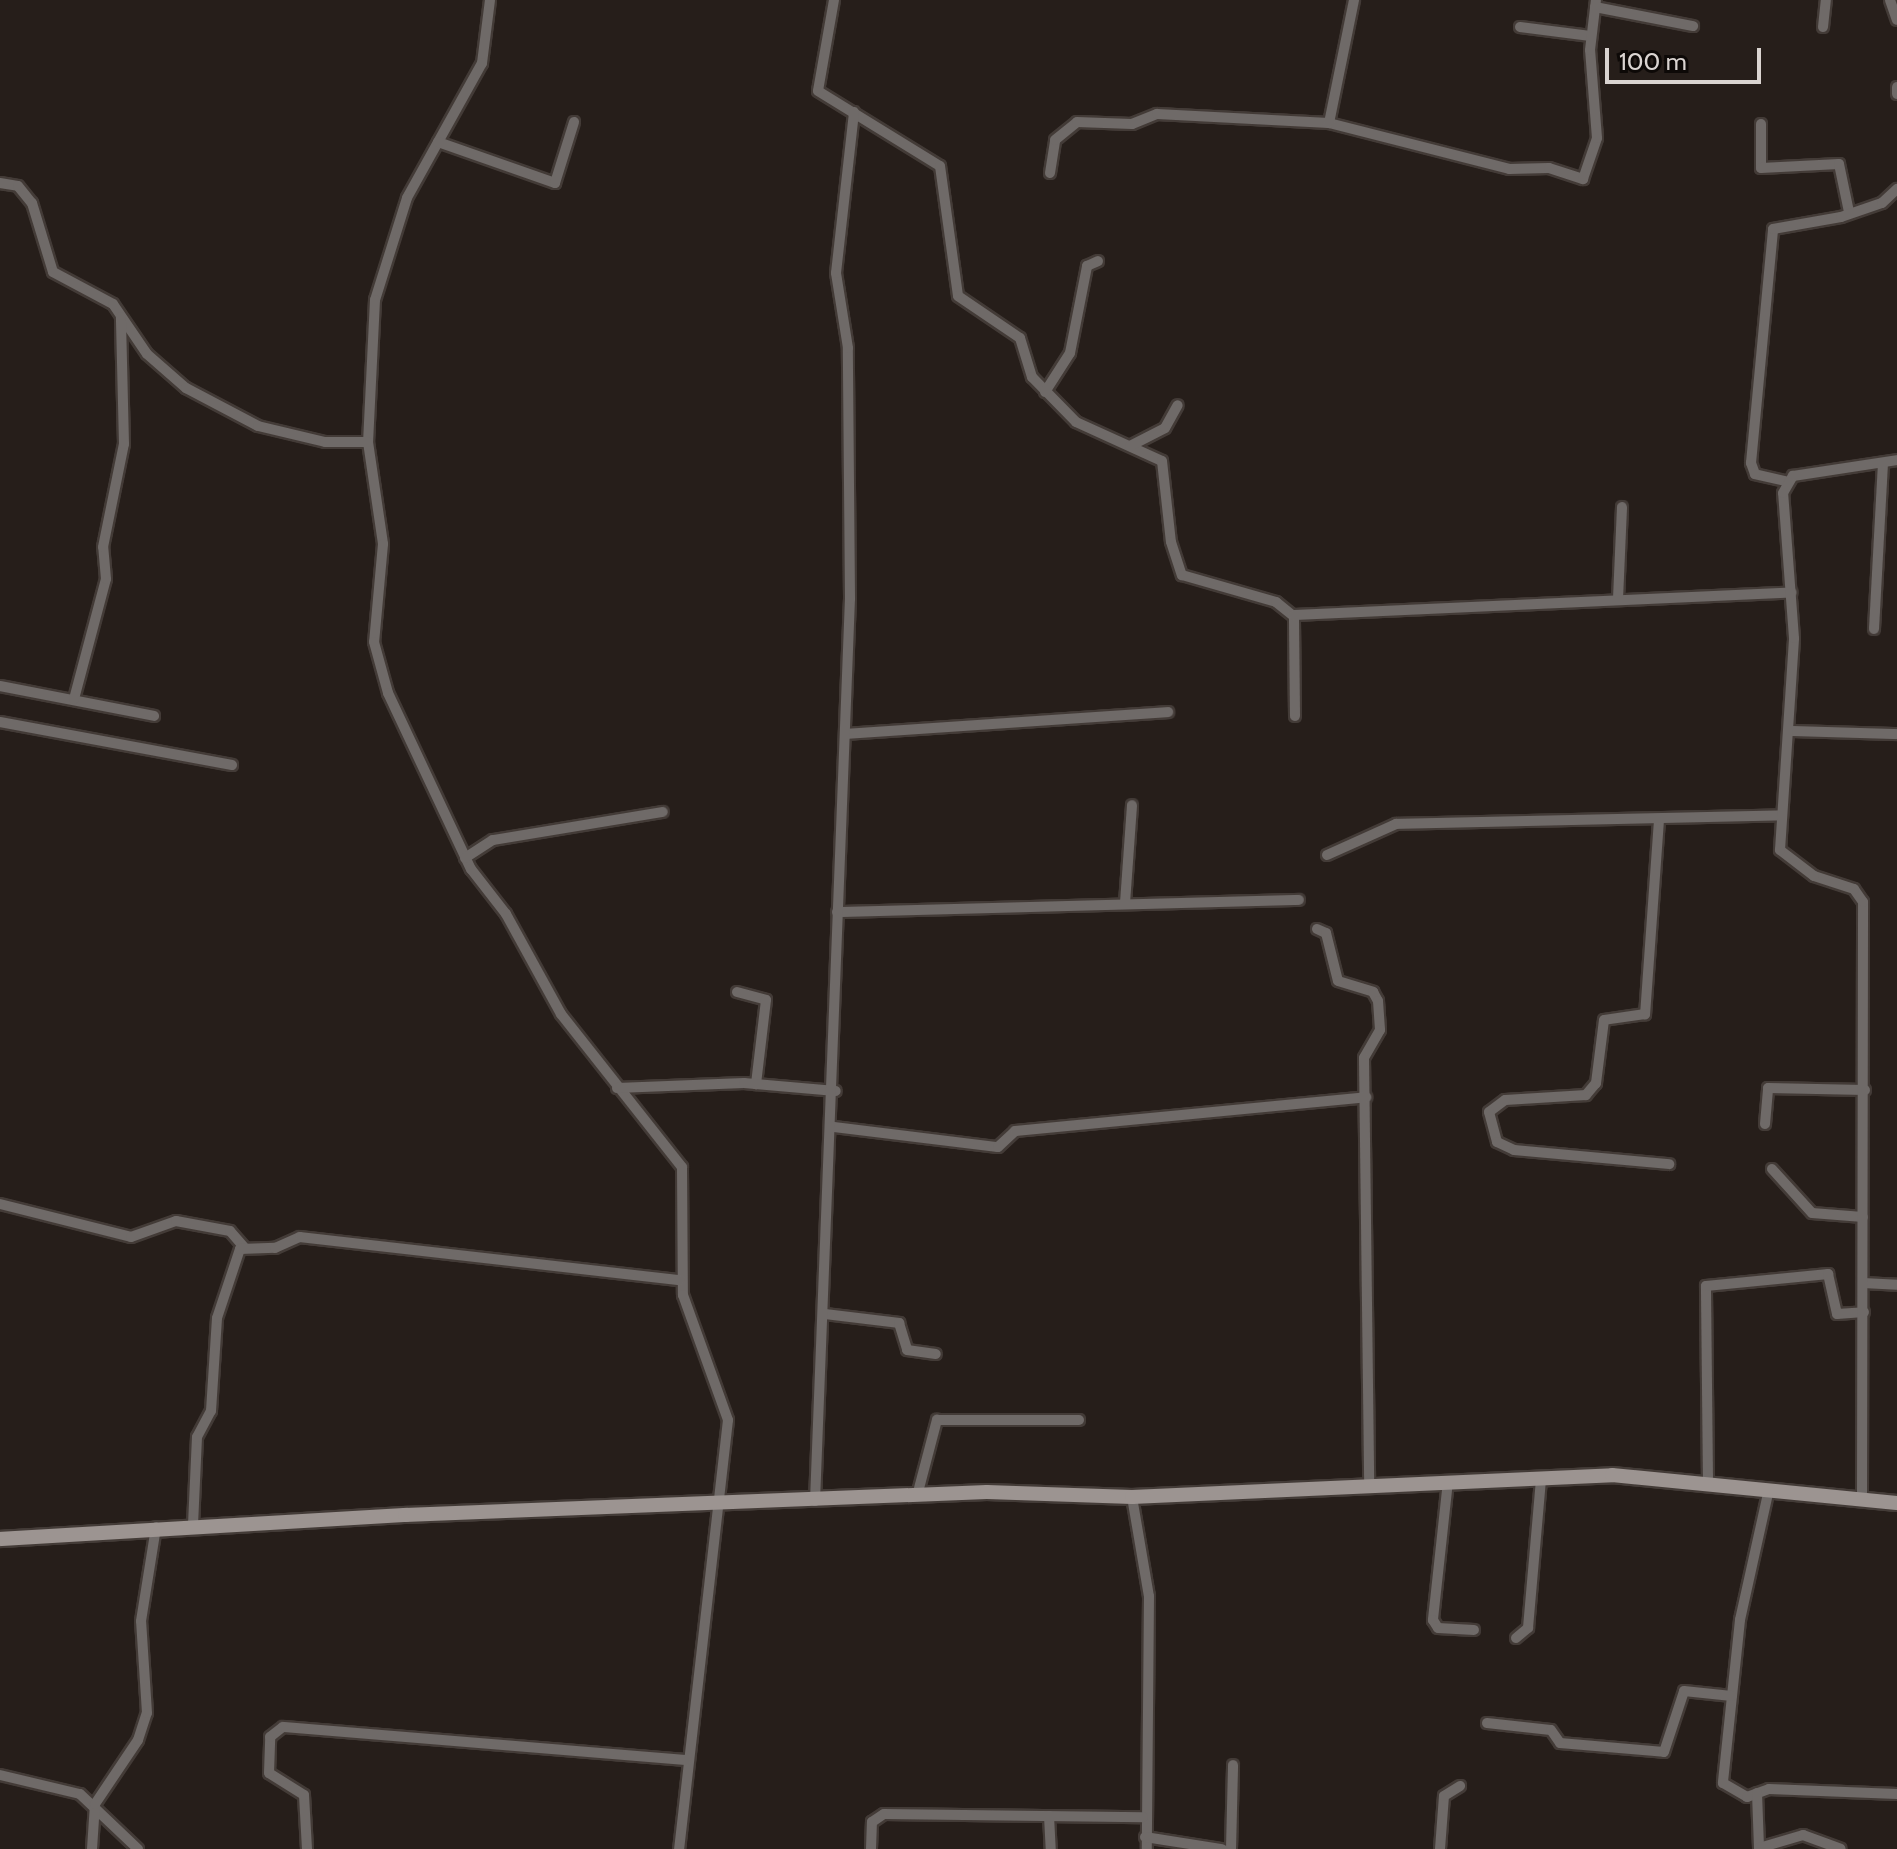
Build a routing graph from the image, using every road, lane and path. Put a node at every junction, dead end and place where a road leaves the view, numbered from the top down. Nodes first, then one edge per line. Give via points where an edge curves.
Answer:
1 (490, 0) edge
2 (834, 0) edge
3 (1354, 0) edge
4 (1826, 0) edge
5 (1890, 0) edge
6 (1595, 4) edge
7 (1897, 20) edge
8 (1693, 26) dead end
9 (1520, 27) dead end
10 (1823, 27) dead end
11 (1590, 36) junction
12 (1897, 87) edge
13 (1897, 94) edge
14 (854, 112) junction
15 (574, 122) dead end
16 (1329, 123) junction
17 (1761, 124) dead end
18 (438, 142) junction
19 (1050, 173) dead end
20 (0, 183) edge
21 (1897, 189) edge
22 (1849, 212) junction
23 (1098, 261) dead end
24 (121, 315) junction
25 (1045, 392) junction
26 (1178, 405) dead end
27 (368, 442) junction
28 (1130, 446) junction
29 (1897, 460) edge
30 (1883, 463) junction
31 (1785, 481) junction
32 (1622, 507) dead end
33 (1791, 592) junction
34 (1618, 599) junction
35 (1292, 615) junction
36 (1874, 629) dead end
37 (0, 686) edge
38 (74, 699) junction
39 (1168, 712) dead end
40 (154, 716) dead end
41 (1295, 716) dead end
42 (0, 722) edge
43 (1789, 731) junction
44 (846, 734) junction
45 (1897, 734) edge
46 (232, 765) dead end
47 (1132, 805) dead end
48 (663, 812) dead end
49 (1782, 815) junction
50 (1659, 820) junction
51 (1327, 855) dead end
52 (465, 858) junction
53 (1299, 900) dead end
54 (1125, 903) junction
55 (837, 912) junction
56 (1317, 929) dead end
57 (737, 992) dead end
58 (756, 1084) junction
59 (617, 1088) junction
60 (1865, 1090) junction
61 (836, 1091) junction
62 (1366, 1097) junction
63 (1765, 1124) dead end
64 (834, 1127) junction
65 (1669, 1164) dead end
66 (1772, 1169) dead end
67 (0, 1204) edge
68 (1863, 1217) junction
69 (244, 1247) junction
70 (680, 1280) junction
71 (1863, 1283) junction
72 (1897, 1285) edge
73 (1864, 1312) junction
74 (825, 1314) junction
75 (936, 1354) dead end
76 (1079, 1420) dead end
77 (1541, 1478) junction
78 (1448, 1481) junction
79 (1708, 1482) junction
80 (1369, 1485) junction
81 (1769, 1489) junction
82 (917, 1496) junction
83 (1132, 1497) junction
84 (1862, 1499) junction
85 (815, 1501) junction
86 (1897, 1503) edge
87 (719, 1504) junction
88 (193, 1525) junction
89 (156, 1527) junction
90 (0, 1539) edge
91 (1474, 1630) dead end
92 (1516, 1638) dead end
93 (1732, 1696) junction
94 (1487, 1723) dead end
95 (687, 1760) junction
96 (1233, 1765) dead end
97 (0, 1775) edge
98 (1460, 1786) dead end
99 (1757, 1793) junction
100 (1897, 1794) edge
101 (95, 1804) junction
102 (1049, 1816) junction
103 (1143, 1817) junction
104 (1146, 1843) edge
105 (92, 1849) edge
106 (138, 1849) edge
107 (307, 1849) edge
108 (679, 1849) edge
109 (871, 1849) edge
110 (1051, 1849) edge
111 (1222, 1849) edge
112 (1231, 1849) edge
113 (1440, 1849) edge
114 (1841, 1849) edge

1 - 18 street via 482,63
2 - 14 street via 816,85 821,96
3 - 16 street
4 - 10 street
5 - 7 street
6 - 8 street
6 - 11 street
9 - 11 street
11 - 16 street via 1597,138 1583,179 1549,168 1509,169
12 - 13 street
14 - 25 street via 940,166 953,290 1020,338
14 - 44 street via 836,273 848,348
15 - 18 street via 555,183
16 - 19 street via 1157,114 1132,124 1072,123 1055,140
17 - 22 street via 1761,168 1839,164
18 - 27 street via 400,215 375,300
20 - 24 street via 18,186 32,203 53,272
21 - 22 street via 1882,203
22 - 31 street via 1773,229 1751,463 1755,474
23 - 25 street via 1087,266 1068,360
24 - 27 street via 161,369 210,403 300,437
24 - 38 street via 124,444 103,547 106,579
25 - 28 street via 1086,429
26 - 28 street via 1165,428
27 - 52 street via 383,544 376,656
28 - 35 street via 1168,471 1171,542 1182,575 1276,602
29 - 30 street
30 - 31 street
30 - 36 street
31 - 33 street
32 - 34 street
33 - 34 street
33 - 43 street
34 - 35 street
35 - 41 street
37 - 38 street
38 - 40 street
39 - 44 street
42 - 46 street
43 - 45 street
43 - 49 street
44 - 55 street
47 - 54 street
48 - 52 street via 493,840
49 - 50 street
49 - 60 street via 1785,859 1861,895
50 - 51 street via 1391,824
50 - 65 street via 1645,1014 1604,1020 1596,1083 1586,1095 1505,1100 1489,1112 1497,1142 1514,1150
52 - 59 street via 543,986
53 - 54 street
54 - 55 street
55 - 61 street
56 - 62 street via 1326,933 1340,983 1369,990 1378,1001 1380,1030 1364,1058
57 - 58 street via 766,1000
58 - 59 street
58 - 61 street
59 - 70 street via 682,1167
60 - 63 street via 1768,1088
60 - 68 street
61 - 64 street
62 - 64 street via 1015,1131 1004,1146 991,1148
62 - 80 street
64 - 74 street
66 - 68 street via 1812,1213
67 - 69 street via 131,1237 176,1221 230,1231
68 - 71 street
69 - 70 street via 315,1238
69 - 88 street via 232,1262 217,1318 211,1411 197,1437
70 - 87 street via 726,1411
71 - 72 street
71 - 73 street
73 - 79 street via 1837,1314 1828,1274 1708,1284
73 - 84 street
74 - 75 street via 899,1323 907,1350
74 - 85 street
76 - 82 street via 937,1420
77 - 78 street
77 - 79 street
77 - 92 street via 1528,1628
78 - 80 street
78 - 91 street via 1433,1620 1438,1628
79 - 81 street
80 - 83 street
81 - 84 street
81 - 93 street
82 - 83 street
82 - 85 street
83 - 103 street via 1148,1580 1153,1678
84 - 86 street
85 - 87 street
87 - 88 street
87 - 95 street
88 - 89 street
89 - 90 street
89 - 101 street via 141,1621 147,1713 138,1740
93 - 94 street via 1684,1691 1664,1752 1560,1743 1551,1730
93 - 99 street via 1732,1742 1721,1778 1745,1796
95 - 107 street via 283,1727 270,1737 269,1773 304,1795
95 - 108 street
96 - 112 street
97 - 101 street
98 - 113 street via 1444,1796
99 - 100 street via 1861,1787
99 - 114 street via 1759,1848 1803,1835
101 - 105 street
101 - 106 street
102 - 103 street
102 - 109 street via 879,1815
102 - 110 street
103 - 104 street
104 - 111 street

